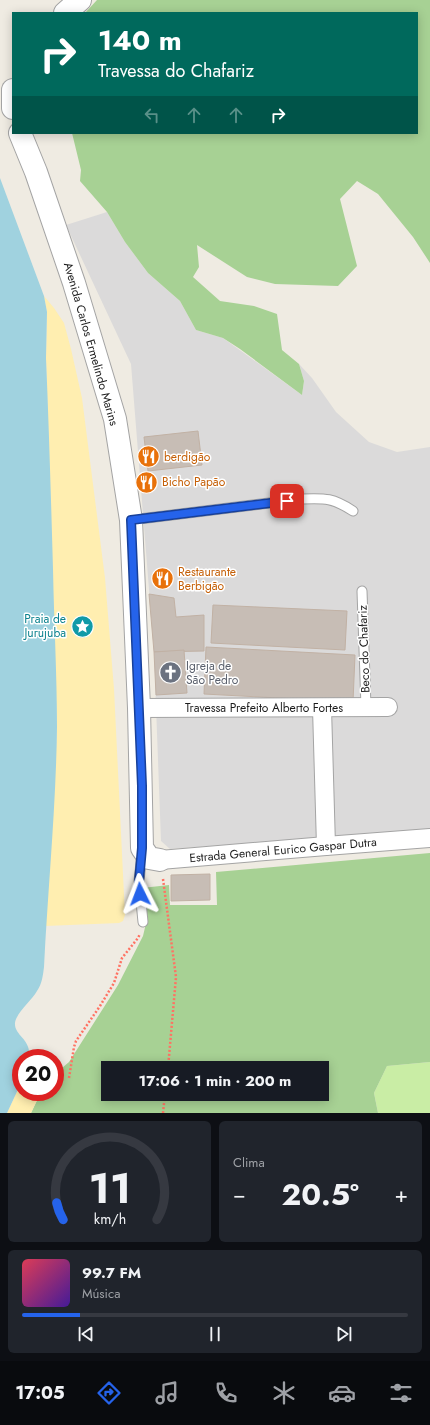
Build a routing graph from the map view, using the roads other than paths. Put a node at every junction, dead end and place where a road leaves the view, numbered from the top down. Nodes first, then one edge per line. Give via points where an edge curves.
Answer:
1 (80, 0) edge
2 (66, 12) edge
3 (20, 134) edge
4 (353, 511) dead end
5 (131, 520) junction
6 (362, 591) dead end
7 (366, 707) junction
8 (388, 707) dead end
9 (139, 708) junction
10 (322, 708) junction
11 (430, 838) edge
12 (326, 846) junction
13 (142, 848) junction
14 (160, 860) joint
15 (143, 922) dead end

1 - 2 street
3 - 5 street, Avenida Carlos Ermelindo Marins via 74,283 115,419
4 - 5 lane via 339,502 322,498
5 - 9 street, Avenida Carlos Ermelindo Marins
6 - 7 lane, Beco do Chafariz
7 - 8 street, Travessa Prefeito Alberto Fortes
7 - 10 street, Travessa Prefeito Alberto Fortes
9 - 10 street, Travessa Prefeito Alberto Fortes
9 - 13 street, Avenida Carlos Ermelindo Marins
10 - 12 street
11 - 12 street, Estrada General Eurico Gaspar Dutra
12 - 14 street, Estrada General Eurico Gaspar Dutra
13 - 14 street via 148,858
13 - 15 lane, Avenida Carlos Ermelindo Marins via 139,881

